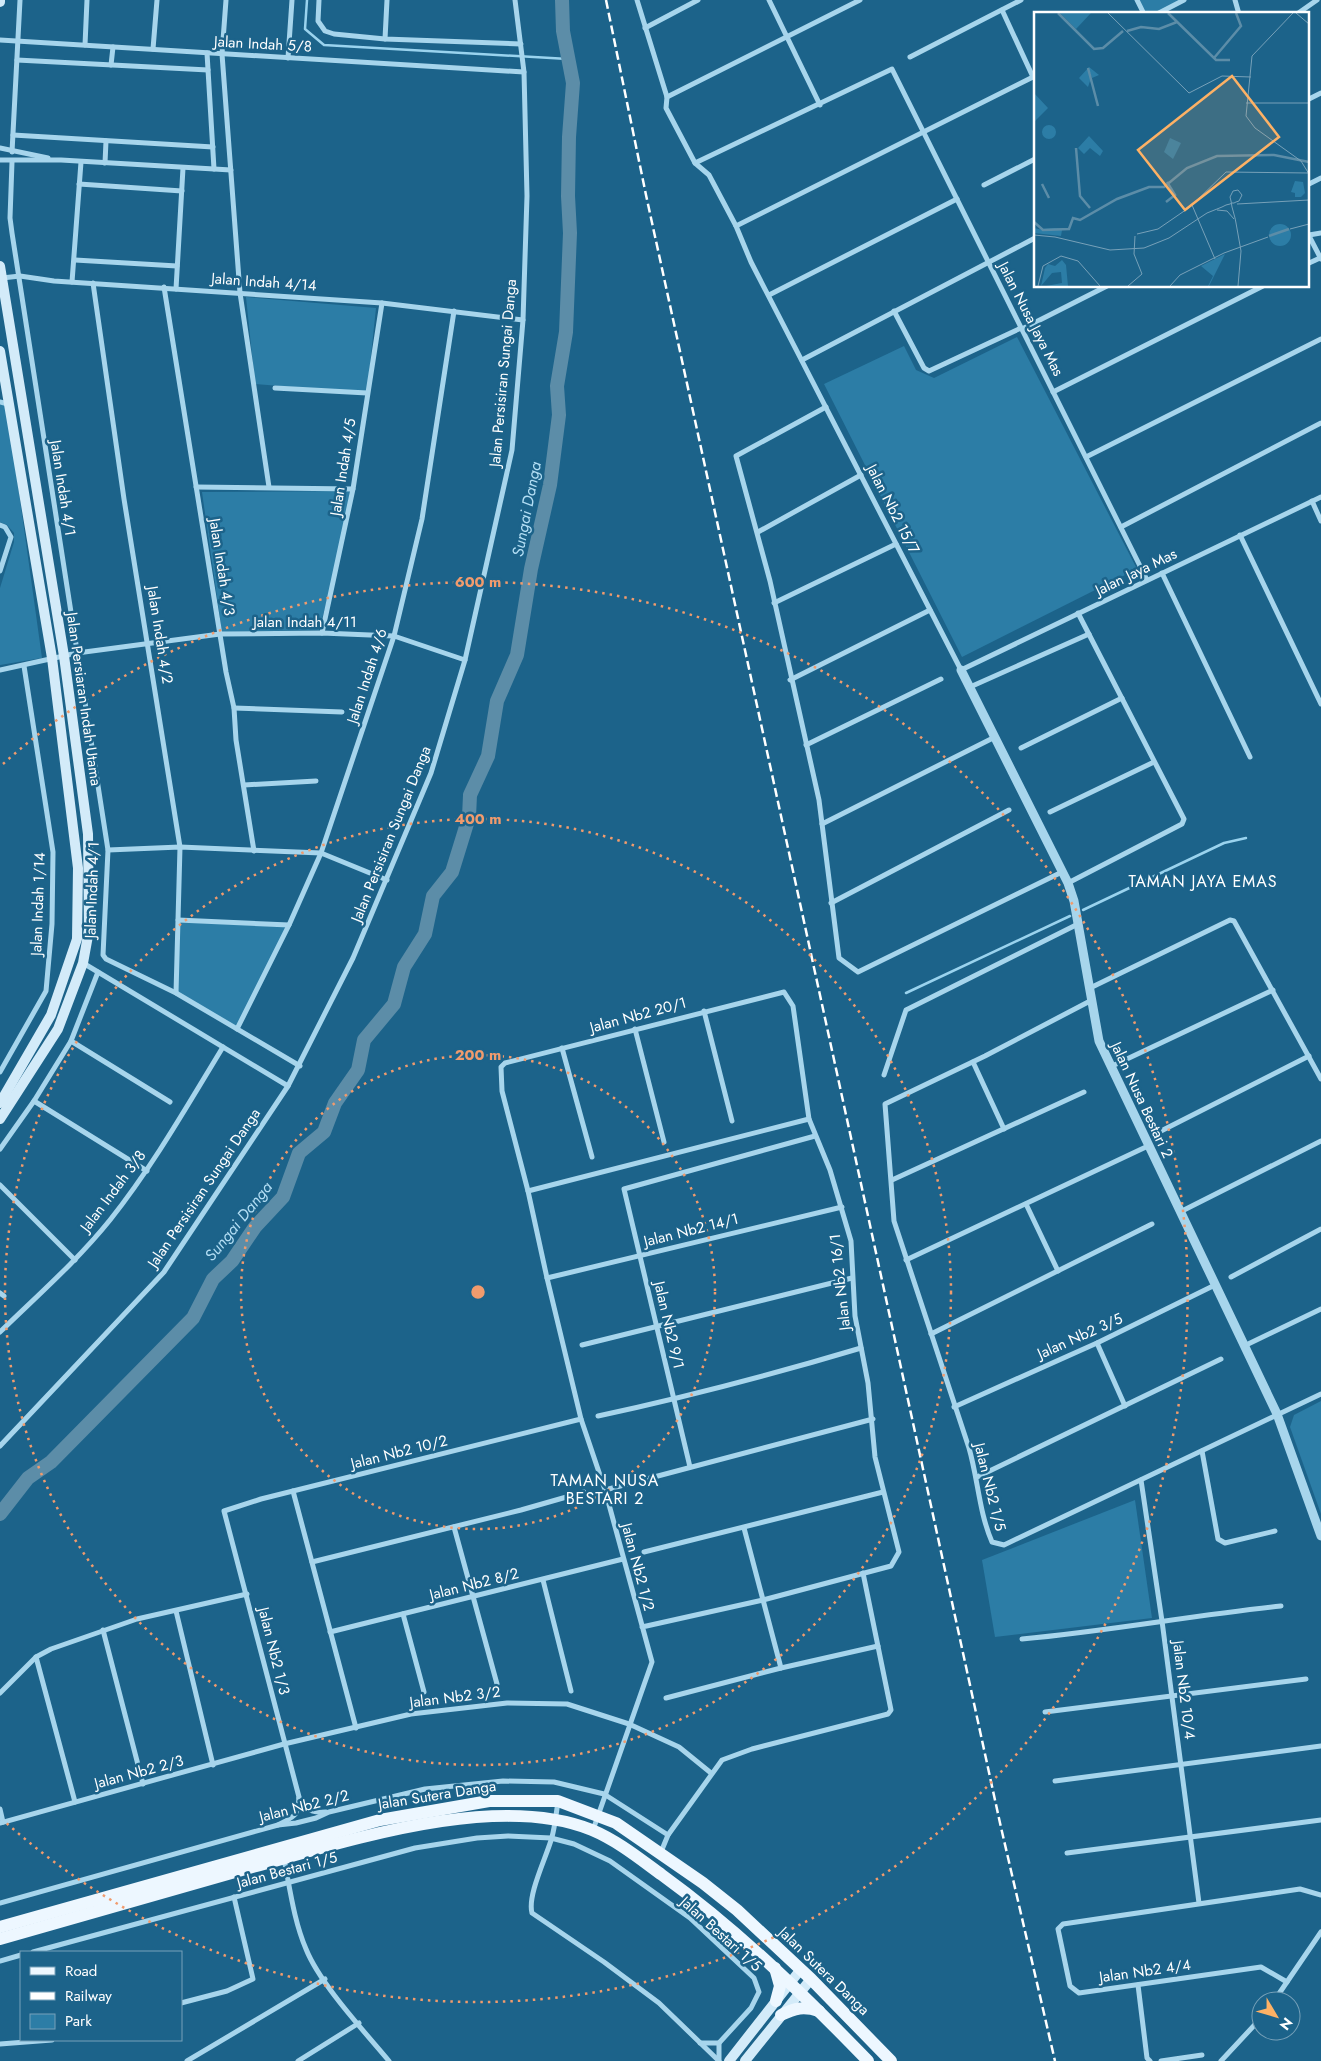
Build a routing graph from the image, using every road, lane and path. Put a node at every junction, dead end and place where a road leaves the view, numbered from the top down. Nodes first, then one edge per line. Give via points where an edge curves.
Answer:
1 (20, 0) edge
2 (88, 0) edge
3 (157, 0) edge
4 (226, 0) edge
5 (292, 0) edge
6 (320, 0) edge
7 (387, 0) edge
8 (515, 0) edge
9 (637, 0) edge
10 (698, 0) edge
11 (769, 0) edge
12 (860, 0) edge
13 (1022, 0) edge
14 (1137, 0) edge
15 (1184, 0) edge
16 (1317, 0) edge
17 (1002, 10) junction
18 (1143, 12) edge
19 (1161, 12) edge
20 (1299, 12) edge
21 (645, 28) junction
22 (787, 36) junction
23 (385, 39) junction
24 (0, 40) edge
25 (18, 41) junction
26 (521, 44) junction
27 (85, 45) junction
28 (113, 47) junction
29 (153, 49) junction
30 (206, 53) junction
31 (222, 54) junction
32 (910, 57) dead end
33 (288, 58) junction
34 (17, 60) junction
35 (111, 65) junction
36 (208, 70) junction
37 (524, 72) junction
38 (1034, 76) edge
39 (1321, 94) edge
40 (667, 97) junction
41 (1308, 100) edge
42 (820, 104) junction
43 (924, 133) junction
44 (13, 135) junction
45 (106, 141) junction
46 (213, 147) junction
47 (0, 148) edge
48 (12, 152) junction
49 (0, 160) edge
50 (61, 160) junction
51 (1034, 160) edge
52 (12, 162) junction
53 (81, 162) junction
54 (105, 163) junction
55 (695, 163) junction
56 (183, 168) junction
57 (214, 169) junction
58 (231, 170) junction
59 (1321, 178) edge
60 (80, 184) junction
61 (1308, 184) edge
62 (984, 185) dead end
63 (182, 191) junction
64 (957, 199) junction
65 (736, 226) junction
66 (1308, 233) edge
67 (1321, 233) edge
68 (1034, 239) edge
69 (1321, 259) edge
70 (75, 260) junction
71 (988, 262) junction
72 (1308, 264) edge
73 (0, 266) edge
74 (177, 266) junction
75 (20, 276) junction
76 (2, 278) junction
77 (72, 282) junction
78 (93, 283) junction
79 (164, 288) junction
80 (176, 288) junction
81 (1103, 288) edge
82 (1259, 288) edge
83 (240, 293) junction
84 (769, 295) junction
85 (382, 304) junction
86 (454, 311) junction
87 (894, 311) junction
88 (523, 320) junction
89 (1022, 329) junction
90 (1321, 339) edge
91 (0, 351) edge
92 (802, 360) junction
93 (275, 388) dead end
94 (1053, 392) junction
95 (367, 393) junction
96 (4, 403) edge
97 (826, 407) junction
98 (1321, 423) edge
99 (1086, 456) junction
100 (861, 475) junction
101 (269, 486) junction
102 (196, 487) junction
103 (353, 488) junction
104 (1321, 497) edge
105 (1312, 501) junction
106 (1321, 521) edge
107 (0, 526) edge
108 (1121, 527) junction
109 (758, 532) junction
110 (1240, 535) junction
111 (896, 544) junction
112 (0, 571) edge
113 (1162, 573) junction
114 (1147, 580) junction
115 (774, 603) junction
116 (930, 610) junction
117 (1078, 613) junction
118 (322, 633) junction
119 (220, 634) junction
120 (1089, 634) junction
121 (394, 636) junction
122 (149, 644) junction
123 (77, 653) junction
124 (64, 656) junction
125 (52, 658) junction
126 (465, 660) junction
127 (24, 666) junction
128 (0, 670) edge
129 (961, 670) junction
130 (941, 679) dead end
131 (790, 680) junction
132 (970, 687) junction
133 (1122, 698) junction
134 (1321, 704) edge
135 (234, 708) junction
136 (342, 712) dead end
137 (995, 737) junction
138 (806, 745) junction
139 (1022, 748) dead end
140 (1250, 758) dead end
141 (1154, 762) junction
142 (316, 781) dead end
143 (244, 785) junction
144 (1009, 810) dead end
145 (1050, 812) dead end
146 (822, 824) junction
147 (180, 847) junction
148 (108, 850) junction
149 (254, 851) junction
150 (321, 853) junction
151 (1062, 872) junction
152 (387, 880) junction
153 (1068, 883) junction
154 (830, 903) junction
155 (178, 920) junction
156 (1078, 924) junction
157 (289, 925) junction
158 (83, 964) junction
159 (98, 972) junction
160 (1090, 988) junction
161 (1273, 990) junction
162 (176, 993) junction
163 (789, 998) joint
164 (1092, 1000) junction
165 (704, 1011) junction
166 (236, 1029) junction
167 (635, 1029) junction
168 (71, 1040) junction
169 (223, 1047) junction
170 (562, 1048) junction
171 (1309, 1056) junction
172 (973, 1062) junction
173 (300, 1066) junction
174 (1110, 1067) junction
175 (0, 1072) edge
176 (501, 1075) joint
177 (884, 1075) dead end
178 (1321, 1079) edge
179 (288, 1086) junction
180 (1084, 1092) dead end
181 (34, 1101) junction
182 (170, 1102) dead end
183 (0, 1103) edge
184 (0, 1119) edge
185 (808, 1119) junction
186 (732, 1121) dead end
187 (1004, 1129) junction
188 (1162, 1131) dead end
189 (815, 1136) junction
190 (1321, 1141) edge
191 (664, 1142) dead end
192 (1148, 1146) junction
193 (0, 1149) edge
194 (592, 1157) dead end
195 (147, 1171) junction
196 (892, 1180) junction
197 (0, 1185) edge
198 (528, 1190) junction
199 (1026, 1204) junction
200 (842, 1206) junction
201 (1180, 1212) junction
202 (1152, 1224) dead end
203 (1321, 1229) edge
204 (640, 1255) junction
205 (75, 1260) junction
206 (906, 1260) junction
207 (1058, 1270) junction
208 (1231, 1277) dead end
209 (546, 1278) junction
210 (852, 1278) junction
211 (1215, 1285) junction
212 (1321, 1309) edge
213 (657, 1326) junction
214 (0, 1332) edge
215 (930, 1334) junction
216 (1097, 1343) junction
217 (582, 1345) dead end
218 (1244, 1346) junction
219 (860, 1348) junction
220 (1221, 1359) dead end
221 (1321, 1394) edge
222 (674, 1400) junction
223 (1125, 1406) junction
224 (954, 1407) junction
225 (1277, 1414) junction
226 (598, 1416) dead end
227 (581, 1419) junction
228 (873, 1419) junction
229 (0, 1446) edge
230 (1202, 1451) junction
231 (690, 1467) junction
232 (977, 1477) junction
233 (1141, 1480) junction
234 (605, 1490) junction
235 (293, 1491) junction
236 (584, 1492) dead end
237 (883, 1492) junction
238 (224, 1511) joint
239 (454, 1527) junction
240 (744, 1528) junction
241 (1274, 1532) dead end
242 (1321, 1536) edge
243 (644, 1552) dead end
244 (623, 1559) junction
245 (312, 1562) junction
246 (863, 1573) junction
247 (543, 1580) junction
248 (247, 1594) junction
249 (473, 1597) junction
250 (763, 1600) junction
251 (1281, 1606) dead end
252 (176, 1611) junction
253 (403, 1614) junction
254 (1162, 1621) junction
255 (642, 1627) junction
256 (103, 1630) junction
257 (330, 1632) junction
258 (1022, 1639) dead end
259 (878, 1646) junction
260 (36, 1657) junction
261 (781, 1668) junction
262 (1306, 1679) dead end
263 (497, 1684) dead end
264 (571, 1691) dead end
265 (424, 1692) dead end
266 (0, 1693) edge
267 (1172, 1696) junction
268 (666, 1698) dead end
269 (1045, 1712) dead end
270 (629, 1724) junction
271 (356, 1728) junction
272 (284, 1744) junction
273 (1321, 1746) edge
274 (213, 1764) junction
275 (1181, 1766) junction
276 (711, 1773) junction
277 (1055, 1781) dead end
278 (143, 1784) junction
279 (604, 1794) junction
280 (298, 1797) junction
281 (558, 1801) junction
282 (75, 1802) junction
283 (0, 1809) edge
284 (329, 1812) junction
285 (597, 1814) junction
286 (556, 1820) junction
287 (1321, 1820) edge
288 (2, 1822) edge
289 (278, 1825) junction
290 (593, 1831) junction
291 (668, 1834) junction
292 (552, 1838) junction
293 (1190, 1838) junction
294 (661, 1853) junction
295 (1067, 1853) dead end
296 (284, 1858) junction
297 (289, 1882) junction
298 (1321, 1895) edge
299 (234, 1897) junction
300 (0, 1903) edge
301 (1199, 1903) junction
302 (0, 1928) edge
303 (1321, 1932) edge
304 (0, 1939) edge
305 (37, 1951) edge
306 (20, 1955) edge
307 (0, 1961) edge
308 (774, 1966) junction
309 (801, 1970) junction
310 (325, 1979) junction
311 (811, 1979) junction
312 (790, 1982) junction
313 (1287, 1982) junction
314 (1138, 1985) junction
315 (800, 1991) junction
316 (1281, 1991) edge
317 (776, 2000) junction
318 (182, 2004) edge
319 (820, 2011) junction
320 (781, 2015) junction
321 (359, 2024) junction
322 (1251, 2029) edge
323 (39, 2041) edge
324 (700, 2043) junction
325 (719, 2043) junction
326 (0, 2044) edge
327 (1202, 2055) dead end
328 (309, 2058) edge
329 (187, 2061) edge
330 (298, 2061) edge
331 (389, 2061) edge
332 (720, 2061) edge
333 (729, 2061) edge
334 (745, 2061) edge
335 (868, 2061) edge
336 (891, 2061) edge
337 (1150, 2061) edge
338 (1161, 2061) edge
339 (1221, 2061) edge

1 - 25 street
2 - 27 street
3 - 29 street
4 - 31 street
5 - 33 street
6 - 23 street via 318,21 325,31
7 - 23 street
8 - 26 street, Jalan Persisiran Sungai Danga
9 - 21 street, Jalan Nb2 15/7
10 - 21 street
11 - 22 street
12 - 22 street
13 - 17 street
14 - 18 street
15 - 19 street
16 - 20 street
17 - 32 street
17 - 38 street
21 - 40 street, Jalan Nb2 15/7
22 - 40 street
22 - 42 street
23 - 26 street
24 - 25 street, Jalan Indah 5/8
25 - 27 street, Jalan Indah 5/8
25 - 34 street
26 - 37 street, Jalan Persisiran Sungai Danga
27 - 28 street, Jalan Indah 5/8
28 - 29 street, Jalan Indah 5/8
28 - 35 street
29 - 30 street, Jalan Indah 5/8
30 - 31 street, Jalan Indah 5/8
30 - 36 street
31 - 33 street, Jalan Indah 5/8
31 - 58 street
33 - 37 street, Jalan Indah 5/8
34 - 35 street
34 - 44 street
35 - 36 street
36 - 46 street
37 - 88 street, Jalan Persisiran Sungai Danga via 527,196
38 - 43 street
39 - 41 street
40 - 55 street, Jalan Nb2 15/7 via 666,108
42 - 43 street, Jalan Nusa Jaya Mas via 892,70
42 - 55 street
43 - 64 street, Jalan Nusa Jaya Mas
43 - 65 street
44 - 45 street
44 - 48 street
45 - 46 street
45 - 54 street
46 - 57 street
47 - 48 street
48 - 50 street
49 - 52 street
50 - 52 street
50 - 53 street
51 - 62 street
52 - 75 street, Jalan Indah 4/1 via 10,218
53 - 54 street
53 - 60 street
54 - 56 street
55 - 65 street, Jalan Nb2 15/7 via 709,175
56 - 57 street
56 - 63 street
57 - 58 street
58 - 83 street
59 - 61 street
60 - 63 street
60 - 70 street
63 - 74 street
64 - 71 street, Jalan Nusa Jaya Mas
64 - 84 street
65 - 84 street, Jalan Nb2 15/7
66 - 67 street
66 - 69 street
68 - 71 street
69 - 72 street
70 - 74 street
70 - 77 street
71 - 87 street
71 - 89 street, Jalan Nusa Jaya Mas
73 - 76 main road, Jalan Persiaran Indah Utama
74 - 80 street
75 - 76 street, Jalan Indah 4/14
75 - 77 street, Jalan Indah 4/14
75 - 123 street, Jalan Indah 4/1
76 - 124 main road, Jalan Persiaran Indah Utama
77 - 78 street, Jalan Indah 4/14
78 - 79 street, Jalan Indah 4/14
78 - 122 street, Jalan Indah 4/2
79 - 80 street, Jalan Indah 4/14
79 - 102 street, Jalan Indah 4/3
80 - 83 street, Jalan Indah 4/14
81 - 89 street
82 - 94 street
83 - 85 street, Jalan Indah 4/14
83 - 101 street
84 - 92 street, Jalan Nb2 15/7
85 - 86 street, Jalan Indah 4/14
85 - 95 street, Jalan Indah 4/5
86 - 88 street, Jalan Indah 4/14
86 - 121 street, Jalan Indah 4/6 via 422,519
87 - 89 street via 924,368 929,371
87 - 92 street
88 - 126 street, Jalan Persisiran Sungai Danga via 512,450
89 - 94 street, Jalan Nusa Jaya Mas
90 - 99 street
91 - 96 main road, Jalan Persiaran Indah Utama
92 - 97 street, Jalan Nb2 15/7
93 - 95 street
94 - 99 street, Jalan Nusa Jaya Mas
95 - 103 street, Jalan Indah 4/5
96 - 125 main road, Jalan Persiaran Indah Utama
97 - 100 street, Jalan Nb2 15/7
97 - 109 street via 736,456
98 - 108 street
99 - 108 street, Jalan Nusa Jaya Mas
100 - 109 street
100 - 111 street, Jalan Nb2 15/7
101 - 102 street
101 - 103 street
102 - 119 street, Jalan Indah 4/3
103 - 118 street, Jalan Indah 4/5
104 - 105 street, Jalan Jaya Mas
105 - 106 street
105 - 110 street, Jalan Jaya Mas
107 - 112 street via 9,532 10,541
108 - 114 street, Jalan Nusa Jaya Mas
109 - 115 street
110 - 113 street, Jalan Jaya Mas
110 - 134 street
111 - 115 street
111 - 116 street, Jalan Nb2 15/7
113 - 114 street, Jalan Jaya Mas
113 - 140 street
114 - 117 street, Jalan Jaya Mas
115 - 131 street
116 - 129 street, Jalan Nb2 15/7
116 - 131 street
117 - 120 street
117 - 129 street, Jalan Jaya Mas
118 - 119 street, Jalan Indah 4/11
118 - 121 street, Jalan Indah 4/11
119 - 122 street, Jalan Indah 4/11
119 - 135 street, Jalan Indah 4/3
120 - 132 street
120 - 133 street
121 - 126 street, Jalan Indah 4/11
121 - 150 street, Jalan Indah 4/6
122 - 123 street, Jalan Indah 4/11
122 - 147 street, Jalan Indah 4/2
123 - 124 street, Jalan Indah 4/11
123 - 148 street, Jalan Indah 4/1
124 - 125 street, Jalan Indah 4/11
124 - 158 main road, Jalan Persiaran Indah Utama via 88,834 89,930
125 - 127 street, Jalan Indah 4/11
125 - 183 main road, Jalan Persiaran Indah Utama via 78,868 77,939 51,1016
126 - 152 street, Jalan Persisiran Sungai Danga via 431,772
127 - 128 street, Jalan Indah 4/11
127 - 175 street, Jalan Indah 1/14 via 53,852 52,924 46,991
129 - 132 street, Jalan Nusa Bestari 2
130 - 138 street
131 - 138 street
132 - 137 street, Jalan Nusa Bestari 2
133 - 139 street
133 - 141 street
135 - 136 street
135 - 143 street, Jalan Indah 4/3
137 - 146 street
137 - 151 street, Jalan Nusa Bestari 2
138 - 146 street
141 - 145 street
141 - 153 street via 1184,819 1182,824
142 - 143 street
143 - 149 street, Jalan Indah 4/3
144 - 154 street
146 - 154 street
147 - 148 street
147 - 149 street
147 - 155 street, Jalan Indah 4/2
148 - 162 street, Jalan Indah 4/1 via 103,954 106,959
149 - 150 street
150 - 152 street
150 - 157 street, Jalan Indah 4/6
151 - 153 street, Jalan Nusa Bestari 2
151 - 154 street via 858,972 839,958
152 - 173 street, Jalan Persisiran Sungai Danga
153 - 156 street, Jalan Nusa Bestari 2
155 - 157 street
155 - 162 street, Jalan Indah 4/2
156 - 160 street, Jalan Nusa Bestari 2
156 - 177 street via 906,1010
157 - 166 street, Jalan Indah 4/6
158 - 159 street
158 - 184 main road, Jalan Persiaran Indah Utama via 58,1029
159 - 168 street
159 - 169 street
160 - 161 street via 1230,920 1234,921
160 - 164 street, Jalan Nusa Bestari 2
161 - 171 street
161 - 174 street
162 - 166 street, Jalan Indah 4/1
163 - 165 street, Jalan Nb2 20/1 via 784,992 774,993
163 - 185 street, Jalan Nb2 16/1 via 793,1006
164 - 172 street
164 - 174 street, Jalan Nusa Bestari 2 via 1099,1041
165 - 167 street, Jalan Nb2 20/1
165 - 186 street
166 - 173 street, Jalan Indah 4/1
167 - 170 street, Jalan Nb2 20/1
167 - 191 street
168 - 181 street
168 - 182 street
169 - 179 street
169 - 195 street, Jalan Indah 3/8
170 - 176 street, Jalan Nb2 20/1 via 505,1062
170 - 194 street
171 - 178 street
171 - 188 street
172 - 187 street
172 - 196 street, Jalan Nb2 1/5 via 884,1104
173 - 179 street, Jalan Persisiran Sungai Danga
174 - 192 street, Jalan Nusa Bestari 2
176 - 198 street, Jalan Nb2 1/2 via 502,1091
179 - 229 street, Jalan Persisiran Sungai Danga via 164,1272
180 - 187 street
181 - 193 street
181 - 195 street
185 - 189 street, Jalan Nb2 16/1
185 - 198 street
187 - 196 street
189 - 200 street, Jalan Nb2 16/1
189 - 204 street, Jalan Nb2 9/1 via 624,1189
190 - 201 street
192 - 199 street
192 - 201 street, Jalan Nusa Bestari 2
195 - 205 street, Jalan Indah 3/8 via 109,1222
196 - 206 street, Jalan Nb2 1/5 via 894,1221
197 - 205 street
198 - 209 street, Jalan Nb2 1/2
199 - 206 street
199 - 207 street
200 - 204 street, Jalan Nb2 14/1
200 - 210 street, Jalan Nb2 16/1 via 852,1241
201 - 211 street, Jalan Nusa Bestari 2
202 - 207 street
203 - 208 street
204 - 209 street, Jalan Nb2 14/1
204 - 213 street, Jalan Nb2 9/1
205 - 214 street, Jalan Indah 3/8
206 - 215 street, Jalan Nb2 1/5
207 - 215 street
209 - 227 street, Jalan Nb2 1/2
210 - 213 street
210 - 219 street, Jalan Nb2 16/1
211 - 216 street, Jalan Nb2 3/5
211 - 218 street, Jalan Nusa Bestari 2
212 - 218 street
213 - 217 street
213 - 222 street, Jalan Nb2 9/1
215 - 224 street, Jalan Nb2 1/5
216 - 223 street
216 - 224 street, Jalan Nb2 3/5
218 - 225 street, Jalan Nusa Bestari 2
219 - 222 street
219 - 228 street, Jalan Nb2 16/1
220 - 223 street
221 - 225 street, Jalan Nb2 1/5
222 - 226 street
222 - 231 street, Jalan Nb2 9/1
223 - 232 street
224 - 232 street, Jalan Nb2 1/5
225 - 230 street, Jalan Nb2 1/5
225 - 242 street, Jalan Nusa Bestari 2
227 - 234 street, Jalan Nb2 1/2
227 - 235 street, Jalan Nb2 10/2
228 - 231 street
228 - 237 street, Jalan Nb2 16/1 via 875,1457
230 - 233 street, Jalan Nb2 1/5
230 - 241 street via 1218,1539 1224,1542
231 - 234 street
232 - 233 street, Jalan Nb2 1/5 via 983,1521 992,1542 1004,1545
233 - 254 street, Jalan Nb2 10/4
234 - 244 street, Jalan Nb2 1/2
235 - 238 street, Jalan Nb2 10/2
235 - 245 street
236 - 239 street
237 - 240 street
237 - 246 street, Jalan Nb2 16/1 via 899,1552 890,1566
238 - 248 street, Jalan Nb2 1/3
239 - 245 street
239 - 249 street
240 - 243 street
240 - 250 street
244 - 247 street, Jalan Nb2 8/2
244 - 255 street, Jalan Nb2 1/2
245 - 257 street
246 - 250 street
246 - 259 street
247 - 249 street, Jalan Nb2 8/2
247 - 264 street
248 - 252 street
248 - 272 street, Jalan Nb2 1/3
249 - 253 street, Jalan Nb2 8/2
249 - 263 street
250 - 255 street
250 - 261 street
251 - 254 street
252 - 256 street
252 - 274 street
253 - 257 street, Jalan Nb2 8/2
253 - 265 street
254 - 258 street
254 - 267 street, Jalan Nb2 10/4
255 - 270 street, Jalan Nb2 1/2 via 652,1662
256 - 260 street
256 - 278 street
257 - 271 street
259 - 261 street
259 - 276 street via 891,1706 888,1714 752,1749 722,1760
260 - 266 street
260 - 282 street
261 - 268 street
262 - 267 street
267 - 269 street
267 - 275 street, Jalan Nb2 10/4
270 - 271 street, Jalan Nb2 3/2 via 567,1704 507,1703 411,1714
270 - 276 street, Jalan Nb2 3/2 via 679,1747
270 - 279 street, Jalan Nb2 1/2
271 - 272 street, Jalan Nb2 3/2
272 - 274 street, Jalan Nb2 2/3
272 - 280 street, Jalan Nb2 1/3
273 - 275 street
274 - 278 street, Jalan Nb2 2/3
275 - 277 street
275 - 293 street, Jalan Nb2 10/4
276 - 291 street
278 - 282 street, Jalan Nb2 2/3
279 - 284 street, Jalan Nb2 2/2 via 554,1782 503,1781 425,1789
279 - 285 street, Jalan Nb2 1/2
279 - 291 street, Jalan Nb2 2/2
280 - 284 street via 306,1809
280 - 289 street via 298,1811 294,1817
281 - 285 main road, Jalan Sutera Danga
281 - 286 street
281 - 302 main road, Jalan Sutera Danga via 489,1800 380,1820
282 - 288 street, Jalan Nb2 2/3
283 - 288 street
284 - 289 street, Jalan Nb2 2/2 via 316,1818
285 - 290 street, Jalan Nb2 1/2
285 - 294 main road, Jalan Sutera Danga
286 - 290 main road, Jalan Sutera Danga
286 - 292 street
286 - 296 main road, Jalan Sutera Danga via 513,1816 439,1822 384,1832
287 - 293 street
289 - 300 street, Jalan Nb2 2/2
290 - 308 main road, Jalan Sutera Danga via 627,1849 693,1897
291 - 294 street
292 - 297 street, Jalan Bestari 1/5 via 477,1838 415,1848
292 - 324 street via 530,1908 536,1918 659,2003
292 - 325 street, Jalan Bestari 1/5 via 574,1844 610,1861 690,1918 754,1978 759,1992 751,2008
293 - 295 street
293 - 301 street, Jalan Nb2 10/4
294 - 309 main road, Jalan Sutera Danga via 737,1910
296 - 297 street
296 - 304 main road, Jalan Sutera Danga
297 - 299 street, Jalan Bestari 1/5
297 - 310 street via 306,1949
298 - 301 street via 1300,1889
299 - 305 street, Jalan Bestari 1/5
299 - 318 street via 253,1979 228,1991
301 - 314 street, Jalan Nb2 4/4 via 1063,1924 1058,1931 1070,1986 1074,1990
303 - 313 street
306 - 307 street
308 - 312 main road, Jalan Sutera Danga
308 - 317 main road via 780,1986
309 - 311 main road, Jalan Sutera Danga
309 - 312 main road
310 - 321 street
310 - 329 street
311 - 315 main road
311 - 336 main road, Jalan Sutera Danga
312 - 315 main road, Jalan Sutera Danga
312 - 317 main road
313 - 314 street, Jalan Nb2 4/4 via 1261,1967
313 - 316 street
314 - 337 street
315 - 319 main road, Jalan Sutera Danga
315 - 320 main road
317 - 333 main road
319 - 320 main road via 807,2007
319 - 335 main road, Jalan Sutera Danga
320 - 334 main road
321 - 328 street
321 - 331 street
322 - 339 street
323 - 326 street
324 - 325 street
324 - 332 street
325 - 332 street
327 - 338 street
328 - 330 street

